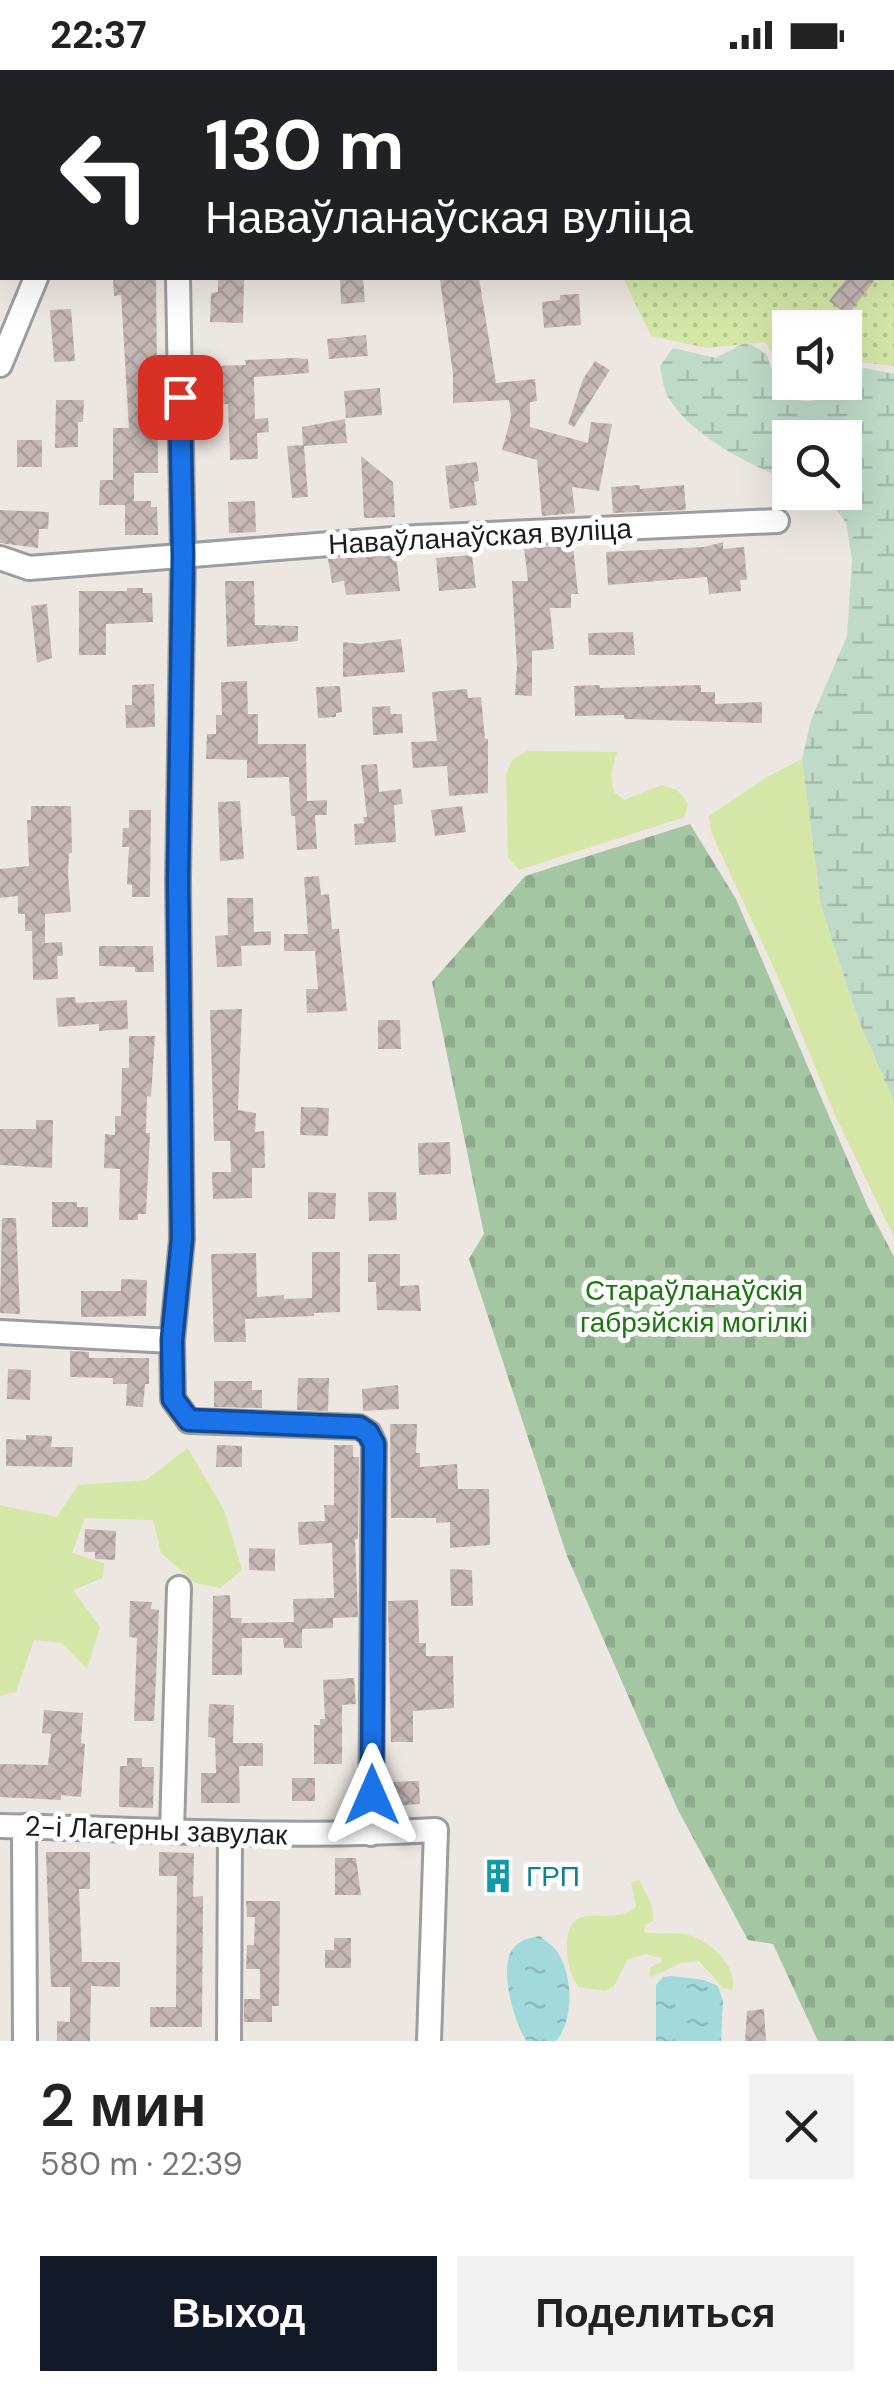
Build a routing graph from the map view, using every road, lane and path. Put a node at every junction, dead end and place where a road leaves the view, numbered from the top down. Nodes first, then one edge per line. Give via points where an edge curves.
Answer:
1 (35, 280) edge
2 (178, 280) edge
3 (0, 365) edge
4 (777, 522) dead end
5 (183, 557) junction
6 (0, 558) edge
7 (0, 1332) edge
8 (172, 1340) junction
9 (179, 1588) dead end
10 (12, 1826) edge
11 (172, 1830) junction
12 (372, 1834) junction
13 (230, 1835) junction
14 (25, 2041) edge
15 (229, 2041) edge
16 (430, 2041) edge

1 - 3 street
2 - 5 street
4 - 5 street, Наваўланаўская вуліца via 473,534
5 - 6 street, Наваўланаўская вуліца via 29,568
5 - 8 street via 182,1239
7 - 8 street
8 - 12 street via 173,1399 189,1420 359,1427 374,1444
9 - 11 street
10 - 11 street, 2-і Лагерны завулак
10 - 14 street
11 - 13 street, 2-і Лагерны завулак
12 - 13 street, 2-і Лагерны завулак
12 - 16 street, 2-і Лагерны завулак via 436,1830
13 - 15 street

